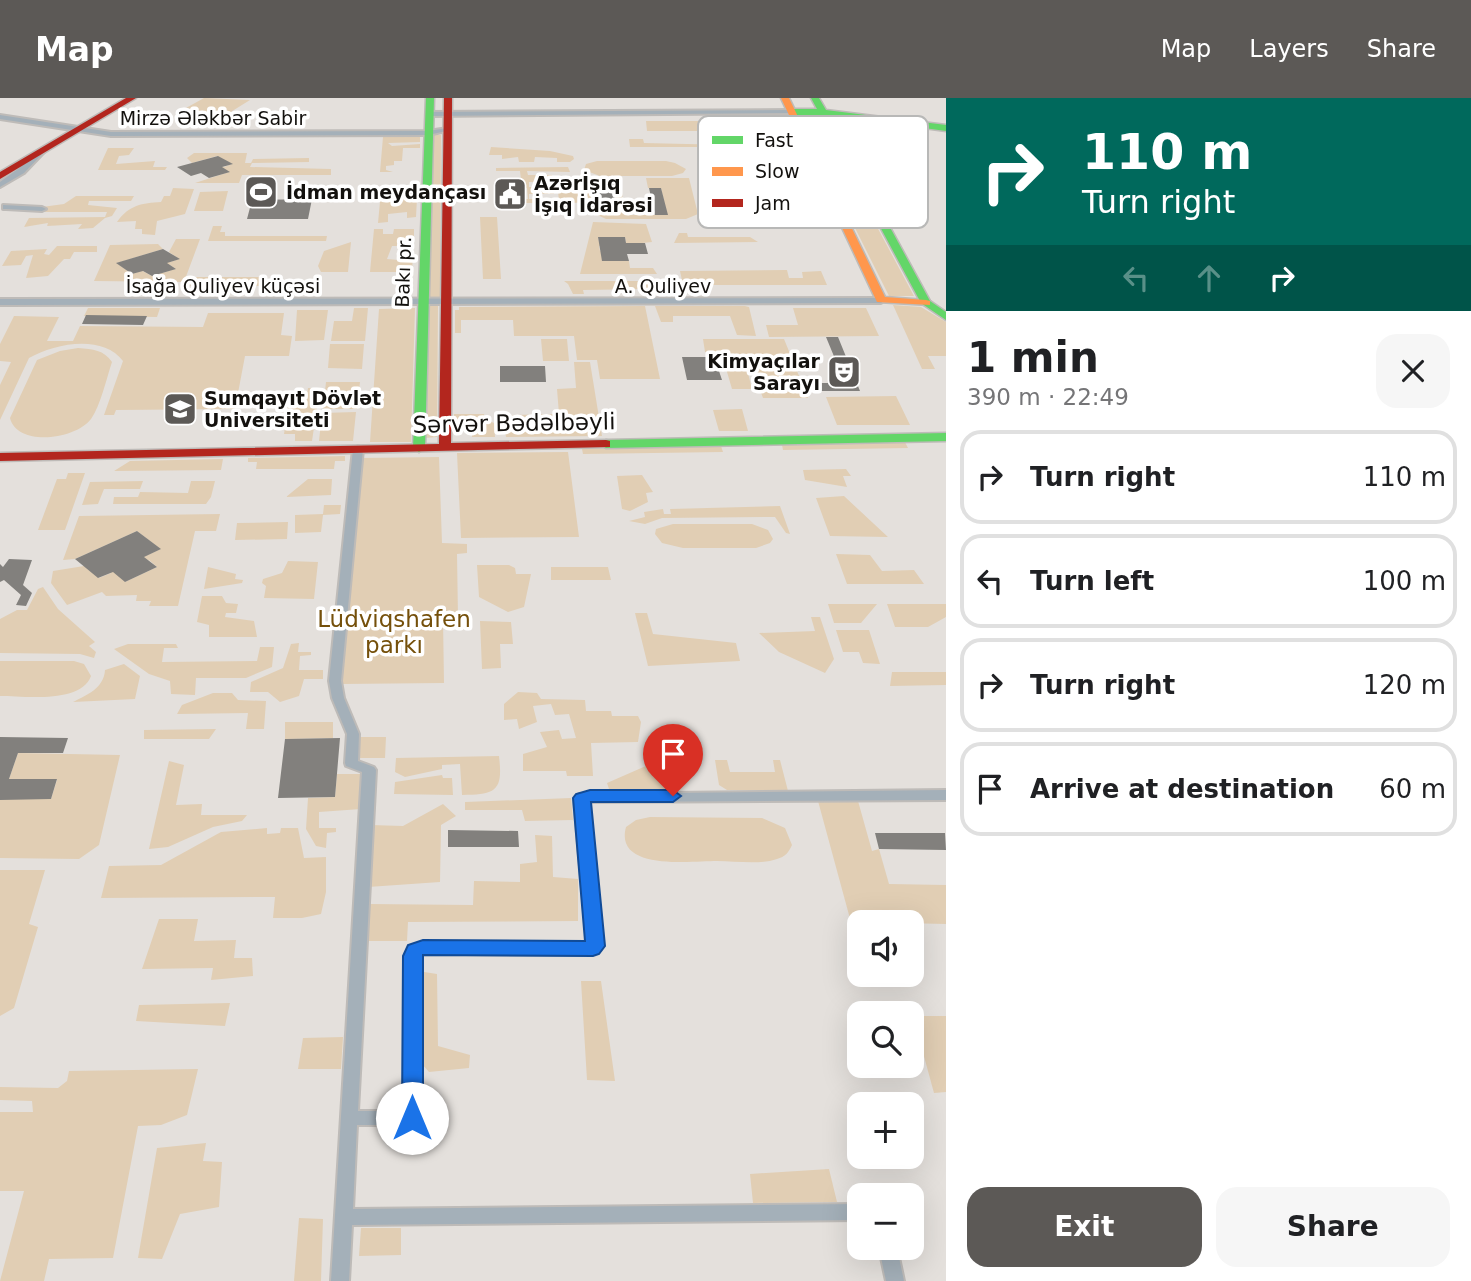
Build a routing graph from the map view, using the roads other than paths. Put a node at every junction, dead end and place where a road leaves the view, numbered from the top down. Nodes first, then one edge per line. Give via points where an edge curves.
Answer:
1 (118, 98) edge
2 (132, 98) edge
3 (448, 105) edge
4 (789, 105) edge
5 (819, 105) edge
6 (429, 106) edge
7 (880, 116) edge
8 (0, 117) edge
9 (928, 125) edge
10 (72, 128) junction
11 (946, 128) edge
12 (448, 130) junction
13 (428, 133) junction
14 (41, 151) junction
15 (0, 165) edge
16 (0, 176) edge
17 (0, 185) edge
18 (6, 207) dead end
19 (42, 209) dead end
20 (846, 228) edge
21 (885, 228) edge
22 (880, 300) junction
23 (423, 301) junction
24 (447, 301) junction
25 (0, 302) edge
26 (926, 303) junction
27 (946, 317) edge
28 (946, 437) edge
29 (445, 447) junction
30 (419, 448) junction
31 (358, 449) junction
32 (0, 457) edge
33 (946, 795) edge
34 (349, 1118) junction
35 (847, 1212) edge
36 (343, 1217) junction
37 (891, 1260) edge
38 (340, 1281) edge
39 (895, 1281) edge

1 - 10 street
2 - 10 street
3 - 4 street
3 - 6 street
3 - 12 street, Bakı pr.
4 - 5 street
5 - 7 street
6 - 13 street, Bakı pr.
8 - 10 street, Mirzə Ələkbər Sabir
9 - 11 street
10 - 13 street, Mirzə Ələkbər Sabir via 123,135
10 - 14 street
10 - 15 street
12 - 13 street, Mirzə Ələkbər Sabir
12 - 24 street, Bakı pr.
13 - 23 street, Bakı pr.
14 - 16 street
14 - 17 street
18 - 19 street
20 - 22 street
21 - 26 street
22 - 24 street, A. Quliyev
22 - 26 street
23 - 24 street, İsağa Quliyev küçəsi
23 - 25 street, İsağa Quliyev küçəsi
23 - 30 street, Bakı pr.
24 - 29 street, Bakı pr.
26 - 27 street
28 - 29 street, Sərvər Bədəlbəyli
29 - 30 street, Sərvər Bədəlbəyli
30 - 31 street, Sərvər Bədəlbəyli
31 - 32 street, Sərvər Bədəlbəyli
31 - 34 street via 335,681 353,734 351,763 369,770
33 - 34 street via 584,797 595,946 415,950 412,1118
34 - 36 street
35 - 36 street
36 - 38 street
37 - 39 street

